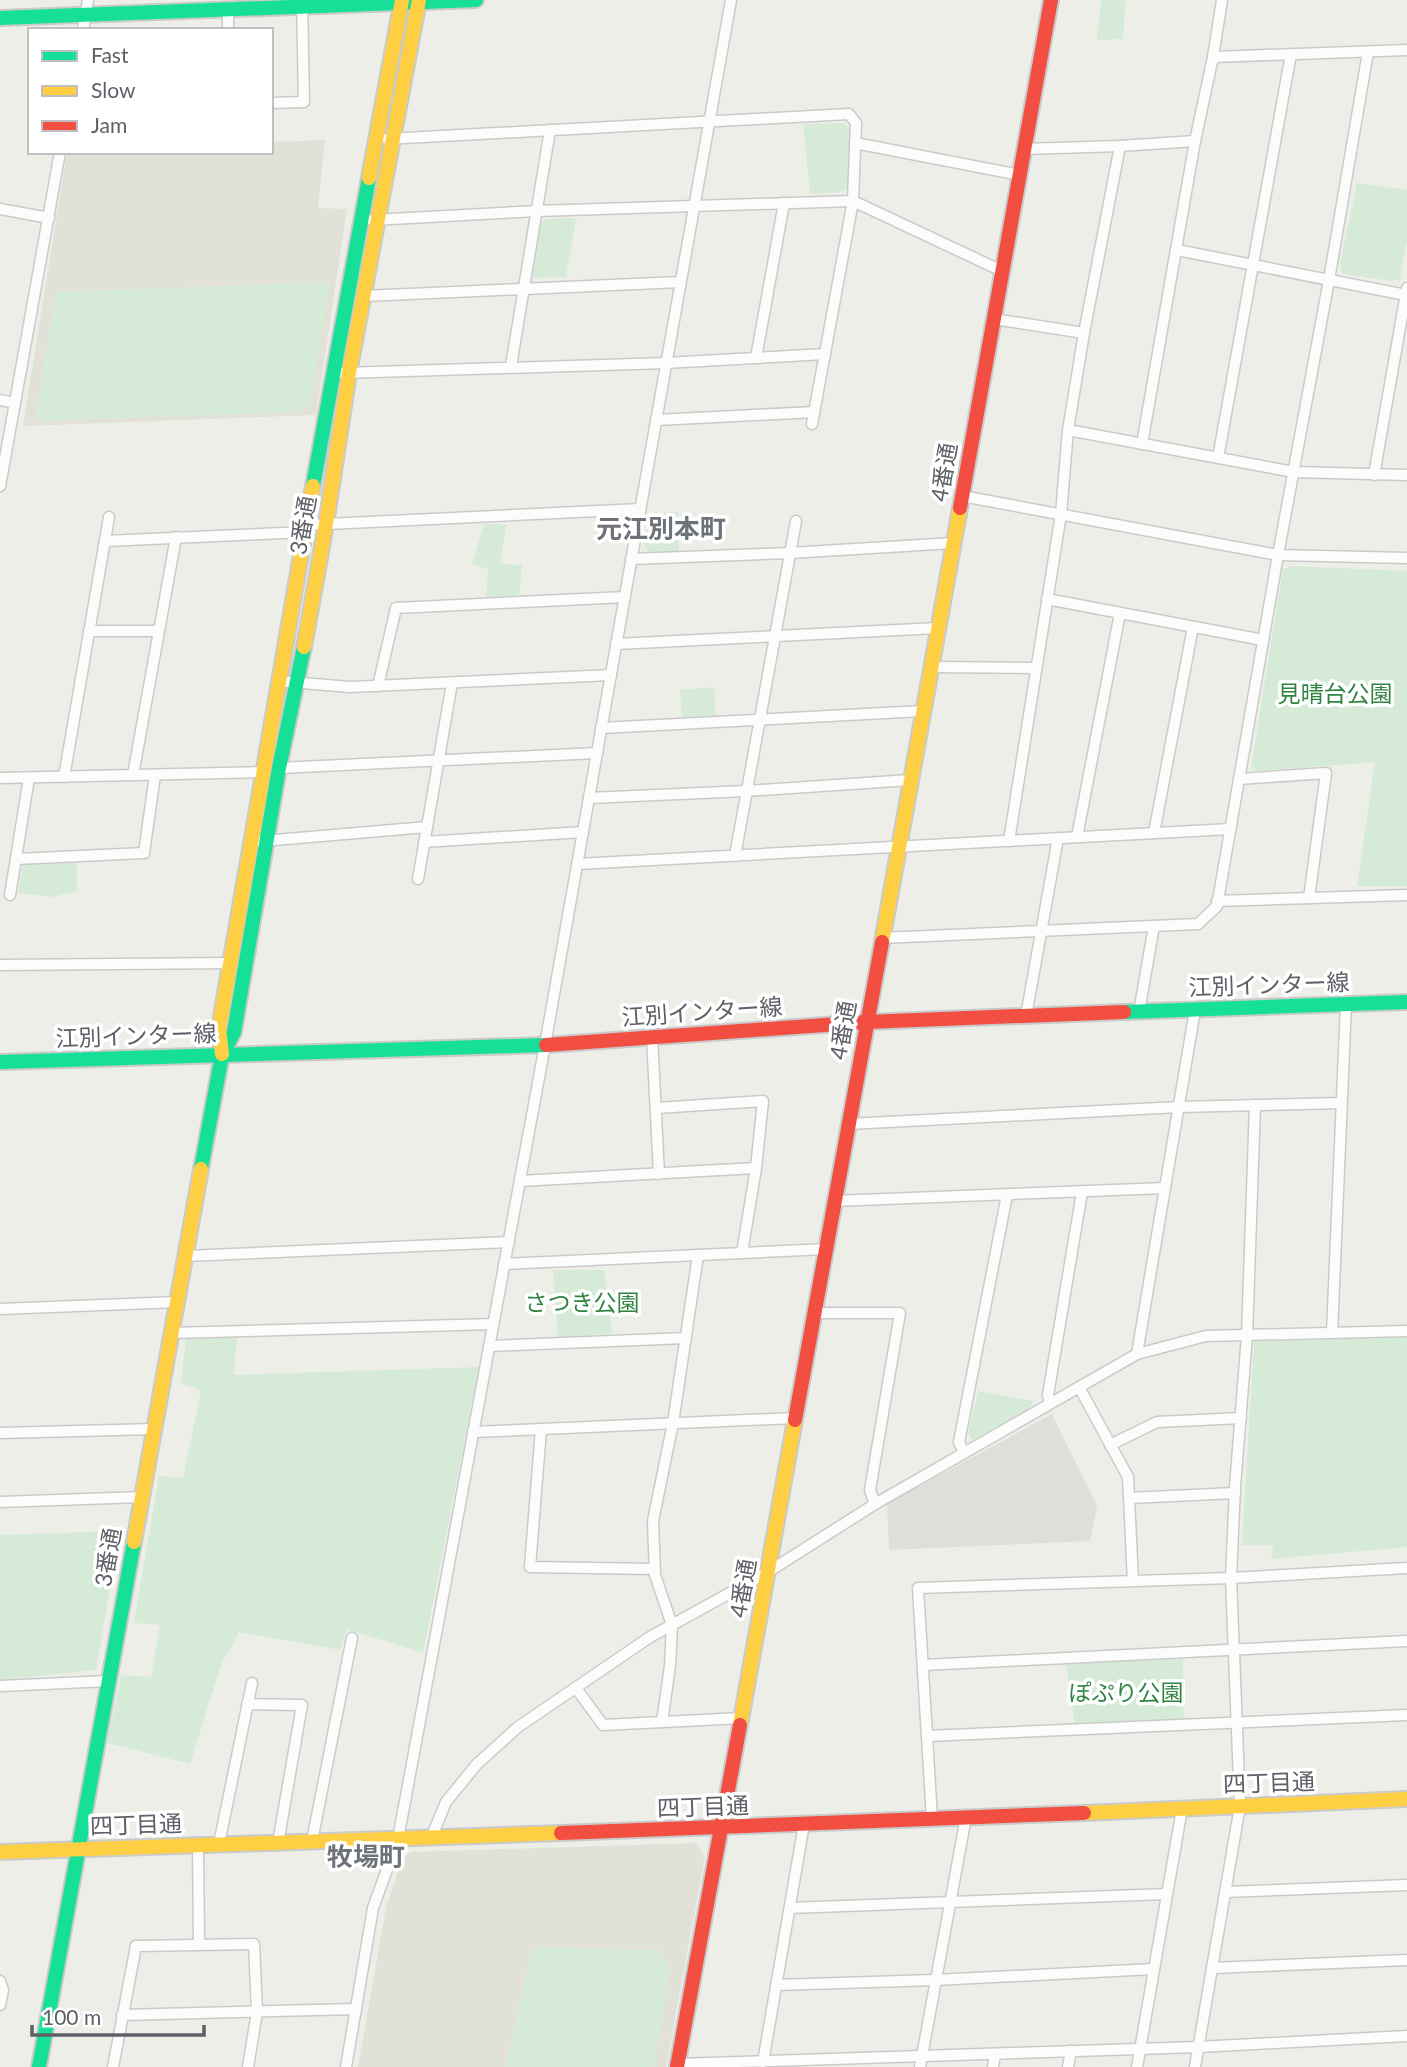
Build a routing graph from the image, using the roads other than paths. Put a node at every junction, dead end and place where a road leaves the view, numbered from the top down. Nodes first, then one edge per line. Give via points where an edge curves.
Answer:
1 (476, 0) edge
2 (730, 0) edge
3 (1051, 0) edge
4 (1222, 0) edge
5 (419, 1) edge
6 (402, 2) edge
7 (302, 3) edge
8 (87, 7) edge
9 (228, 9) junction
10 (0, 18) edge
11 (83, 28) edge
12 (229, 28) edge
13 (1407, 50) edge
14 (1368, 52) junction
15 (1291, 54) junction
16 (1213, 57) junction
17 (273, 103) edge
18 (709, 120) junction
19 (550, 130) junction
20 (376, 138) junction
21 (393, 139) junction
22 (1195, 141) junction
23 (855, 143) junction
24 (1119, 146) junction
25 (1024, 149) junction
26 (61, 154) edge
27 (1020, 175) junction
28 (853, 201) junction
29 (784, 203) junction
30 (694, 206) junction
31 (0, 209) edge
32 (537, 211) junction
33 (49, 218) junction
34 (361, 220) junction
35 (378, 220) junction
36 (1177, 250) junction
37 (1252, 265) junction
38 (1002, 271) junction
39 (1329, 280) junction
40 (680, 282) junction
41 (524, 289) junction
42 (1406, 291) edge
43 (364, 296) junction
44 (994, 319) junction
45 (1084, 333) junction
46 (825, 354) junction
47 (756, 358) junction
48 (666, 363) junction
49 (511, 366) junction
50 (332, 372) junction
51 (349, 373) junction
52 (0, 400) edge
53 (15, 403) junction
54 (814, 412) junction
55 (656, 420) junction
56 (812, 424) dead end
57 (1068, 430) junction
58 (1142, 444) junction
59 (1218, 458) junction
60 (1294, 472) junction
61 (1374, 475) junction
62 (1407, 475) edge
63 (0, 486) edge
64 (962, 496) junction
65 (640, 509) junction
66 (1061, 514) junction
67 (110, 517) dead end
68 (796, 521) dead end
69 (326, 524) junction
70 (307, 528) junction
71 (176, 537) junction
72 (105, 541) junction
73 (953, 543) junction
74 (790, 553) junction
75 (1278, 555) junction
76 (1407, 558) edge
77 (631, 559) junction
78 (625, 597) junction
79 (1047, 599) junction
80 (1119, 613) junction
81 (1193, 626) junction
82 (938, 628) junction
83 (89, 631) junction
84 (159, 631) junction
85 (775, 636) junction
86 (1263, 640) junction
87 (617, 644) junction
88 (931, 667) junction
89 (1036, 667) junction
90 (611, 675) junction
91 (278, 681) junction
92 (452, 682) junction
93 (297, 683) junction
94 (378, 686) junction
95 (923, 711) junction
96 (760, 720) junction
97 (601, 728) junction
98 (597, 753) junction
99 (438, 762) junction
100 (279, 768) junction
101 (262, 772) junction
102 (133, 775) junction
103 (155, 775) junction
104 (64, 777) junction
105 (0, 778) edge
106 (29, 778) junction
107 (1239, 779) junction
108 (910, 780) junction
109 (747, 791) junction
110 (589, 798) junction
111 (427, 827) junction
112 (1230, 829) junction
113 (583, 832) junction
114 (1154, 833) junction
115 (1077, 837) junction
116 (1058, 838) junction
117 (267, 841) junction
118 (1009, 841) junction
119 (250, 842) junction
120 (424, 842) junction
121 (898, 847) junction
122 (735, 856) junction
123 (16, 859) junction
124 (577, 864) junction
125 (418, 879) dead end
126 (10, 895) dead end
127 (1407, 895) edge
128 (1309, 898) junction
129 (1217, 901) junction
130 (1154, 926) junction
131 (1042, 931) junction
132 (881, 938) junction
133 (230, 963) junction
134 (0, 965) edge
135 (1407, 1002) edge
136 (1346, 1004) junction
137 (1195, 1010) junction
138 (1139, 1012) junction
139 (1026, 1016) junction
140 (866, 1022) junction
141 (652, 1037) junction
142 (545, 1045) junction
143 (222, 1055) junction
144 (0, 1062) edge
145 (1340, 1103) junction
146 (1255, 1105) junction
147 (1178, 1107) junction
148 (657, 1108) junction
149 (848, 1124) junction
150 (756, 1168) junction
151 (659, 1174) junction
152 (520, 1181) junction
153 (1165, 1188) junction
154 (1082, 1192) junction
155 (1007, 1195) junction
156 (834, 1202) junction
157 (509, 1242) junction
158 (826, 1249) junction
159 (741, 1253) junction
160 (698, 1255) junction
161 (186, 1256) junction
162 (505, 1264) junction
163 (177, 1302) junction
164 (0, 1309) edge
165 (814, 1313) junction
166 (494, 1324) junction
167 (1407, 1331) edge
168 (172, 1333) junction
169 (1332, 1333) junction
170 (1247, 1335) junction
171 (686, 1338) junction
172 (489, 1346) junction
173 (1137, 1354) junction
174 (1079, 1387) junction
175 (1050, 1404) junction
176 (795, 1418) junction
177 (1241, 1418) junction
178 (673, 1423) junction
179 (154, 1429) junction
180 (541, 1429) junction
181 (473, 1432) junction
182 (0, 1433) edge
183 (1110, 1444) junction
184 (964, 1453) junction
185 (1234, 1493) junction
186 (142, 1497) junction
187 (1129, 1498) junction
188 (0, 1502) edge
189 (875, 1504) junction
190 (1407, 1568) edge
191 (655, 1569) junction
192 (768, 1572) junction
193 (1231, 1578) junction
194 (1133, 1581) junction
195 (672, 1625) junction
196 (352, 1637) dead end
197 (1407, 1642) edge
198 (1234, 1650) junction
199 (923, 1665) junction
200 (108, 1681) junction
201 (252, 1683) dead end
202 (0, 1686) edge
203 (576, 1688) junction
204 (247, 1704) junction
205 (1407, 1715) edge
206 (742, 1718) junction
207 (662, 1722) junction
208 (1237, 1723) junction
209 (927, 1736) junction
210 (1407, 1799) edge
211 (1240, 1806) junction
212 (1182, 1809) junction
213 (967, 1817) junction
214 (932, 1819) junction
215 (804, 1824) junction
216 (722, 1828) junction
217 (431, 1838) junction
218 (398, 1839) junction
219 (312, 1841) junction
220 (278, 1843) junction
221 (219, 1844) junction
222 (198, 1845) junction
223 (77, 1849) junction
224 (0, 1852) edge
225 (1407, 1885) edge
226 (1225, 1892) junction
227 (1167, 1894) junction
228 (950, 1903) junction
229 (790, 1908) junction
230 (199, 1945) junction
231 (1407, 1960) edge
232 (1212, 1968) junction
233 (1154, 1969) junction
234 (935, 1980) junction
235 (0, 1981) edge
236 (776, 1985) junction
237 (0, 2005) edge
238 (356, 2009) junction
239 (257, 2012) junction
240 (122, 2015) junction
241 (1407, 2036) edge
242 (1198, 2047) junction
243 (1141, 2049) junction
244 (1071, 2051) junction
245 (995, 2054) junction
246 (763, 2062) junction
247 (920, 2062) edge
248 (848, 2063) edge
249 (677, 2066) edge
250 (39, 2067) edge
251 (113, 2067) edge
252 (248, 2067) edge
253 (345, 2067) edge
254 (993, 2067) edge
255 (1068, 2067) edge
256 (1137, 2067) edge
257 (1195, 2067) edge

1 - 5 street
2 - 18 street
3 - 25 street, 4番通
4 - 16 street
5 - 6 street
5 - 21 street, 3番通
6 - 7 street
6 - 20 street, 3番通
7 - 9 street
7 - 17 street via 304,102
8 - 9 street
8 - 10 street
8 - 11 street
9 - 12 street
13 - 14 street
14 - 15 street
14 - 39 street
15 - 16 street
15 - 37 street
16 - 22 street
18 - 19 street
18 - 23 street via 849,114 856,123
18 - 30 street
19 - 21 street
19 - 32 street
20 - 21 street
20 - 34 street, 3番通
21 - 35 street, 3番通
22 - 24 street
22 - 36 street
23 - 27 street
23 - 28 street
24 - 25 street
24 - 45 street
25 - 27 street, 4番通
26 - 33 street
27 - 38 street, 4番通
28 - 29 street
28 - 38 street
28 - 46 street
29 - 30 street
29 - 47 street
30 - 32 street
30 - 40 street
31 - 33 street
32 - 35 street
32 - 41 street
33 - 53 street
34 - 35 street
34 - 50 street, 3番通
35 - 43 street, 3番通
36 - 37 street
36 - 58 street
37 - 39 street
37 - 59 street
38 - 44 street, 4番通
39 - 42 street
39 - 60 street
40 - 41 street
40 - 48 street
41 - 43 street
41 - 49 street
42 - 61 street
43 - 51 street, 3番通
44 - 45 street
44 - 64 street, 4番通
45 - 57 street
46 - 47 street
46 - 54 street
47 - 48 street
48 - 49 street
48 - 55 street
49 - 51 street
50 - 51 street
50 - 70 street, 3番通
51 - 69 street, 3番通
52 - 53 street
53 - 63 street
54 - 55 street
54 - 56 street
55 - 65 street
57 - 58 street
57 - 66 street
58 - 59 street
59 - 60 street
60 - 61 street
60 - 75 street
61 - 62 street
64 - 66 street
64 - 73 street, 4番通
65 - 69 street
65 - 77 street
66 - 75 street
66 - 79 street
67 - 72 street
68 - 74 street
69 - 70 street
69 - 93 street, 3番通
70 - 71 street
70 - 91 street, 3番通
71 - 72 street
71 - 84 street
72 - 83 street
73 - 74 street
73 - 82 street, 4番通
74 - 77 street
74 - 85 street
75 - 76 street
75 - 86 street
77 - 78 street
78 - 87 street
78 - 94 street via 396,608
79 - 80 street
79 - 89 street
80 - 81 street
80 - 115 street
81 - 86 street
81 - 114 street
82 - 85 street
82 - 88 street, 4番通
83 - 84 street
83 - 104 street
84 - 102 street
85 - 87 street
85 - 96 street
86 - 107 street
87 - 90 street
88 - 89 street
88 - 95 street, 4番通
89 - 118 street
90 - 92 street
90 - 97 street
91 - 93 street
91 - 101 street, 3番通
92 - 94 street
92 - 99 street
93 - 94 street
93 - 100 street, 3番通
95 - 96 street
95 - 108 street, 4番通
96 - 97 street
96 - 109 street
97 - 98 street
98 - 99 street
98 - 110 street
99 - 100 street
99 - 111 street
100 - 117 street, 3番通
101 - 103 street
101 - 119 street, 3番通
102 - 103 street
102 - 104 street
103 - 123 street via 144,853
104 - 106 street
105 - 106 street
106 - 123 street
107 - 112 street
107 - 128 street via 1326,773
108 - 109 street
108 - 121 street, 4番通
109 - 110 street
109 - 122 street
110 - 113 street
111 - 117 street
111 - 120 street
112 - 114 street
112 - 129 street
113 - 120 street
113 - 124 street
114 - 115 street
115 - 116 street
116 - 118 street
116 - 131 street
117 - 119 street
117 - 143 street, 3番通 via 234,1032
118 - 121 street
119 - 133 street, 3番通
120 - 125 street
121 - 122 street
121 - 132 street, 4番通
122 - 124 street
123 - 126 street
124 - 142 street
127 - 128 street
128 - 129 street
129 - 130 street via 1198,924
130 - 131 street
130 - 138 street
131 - 132 street
131 - 139 street
132 - 140 street, 4番通
133 - 134 street
133 - 143 street, 3番通 via 219,1028
135 - 136 street, 江別インター線
136 - 137 street, 江別インター線
136 - 145 street
137 - 138 street, 江別インター線
137 - 147 street
138 - 139 street, 江別インター線
139 - 140 street, 江別インター線
140 - 141 street, 江別インター線
140 - 149 street, 4番通
141 - 142 street, 江別インター線
141 - 148 street
142 - 143 street, 江別インター線
142 - 152 street
143 - 144 street, 江別インター線
143 - 161 street, 3番通
145 - 146 street
145 - 169 street
146 - 147 street
146 - 170 street
147 - 149 street
147 - 153 street
148 - 150 street via 764,1101
148 - 151 street
149 - 156 street, 4番通
150 - 151 street
150 - 159 street
151 - 152 street
152 - 157 street
153 - 154 street
153 - 173 street
154 - 155 street
154 - 175 street
155 - 156 street
155 - 184 street via 959,1442
156 - 158 street, 4番通
157 - 161 street
157 - 162 street
158 - 159 street
158 - 165 street, 4番通
159 - 160 street
160 - 162 street
160 - 171 street
161 - 163 street, 3番通
162 - 166 street
163 - 164 street
163 - 168 street, 3番通
165 - 176 street, 4番通
165 - 189 street via 900,1313 870,1490
166 - 168 street
166 - 172 street
167 - 169 street
168 - 179 street, 3番通
169 - 170 street
170 - 173 street via 1206,1336
170 - 177 street
171 - 172 street
171 - 178 street
172 - 181 street
173 - 174 street
174 - 175 street
174 - 183 street
175 - 184 street
176 - 178 street
176 - 192 street, 4番通
177 - 183 street via 1157,1422
177 - 185 street
178 - 180 street
178 - 191 street via 653,1521
179 - 182 street
179 - 186 street, 3番通
180 - 181 street
180 - 191 street via 530,1567
181 - 218 street
183 - 187 street via 1128,1477
184 - 189 street
185 - 187 street
185 - 193 street
186 - 188 street
186 - 200 street, 3番通
187 - 194 street
189 - 192 street
190 - 193 street
191 - 195 street
192 - 195 street
192 - 206 street, 4番通
193 - 194 street
193 - 198 street
194 - 199 street via 918,1588
195 - 203 street
195 - 207 street
196 - 219 street
197 - 198 street
198 - 199 street
198 - 208 street
199 - 209 street
200 - 202 street
200 - 223 street, 3番通
201 - 204 street
203 - 207 street via 603,1725
203 - 217 street via 518,1727 477,1764 446,1802
204 - 220 street via 302,1704
204 - 221 street
205 - 208 street
206 - 207 street
206 - 216 street, 4番通
208 - 209 street
208 - 211 street
209 - 214 street
210 - 211 street, 四丁目通
211 - 212 street, 四丁目通
211 - 226 street
212 - 213 street, 四丁目通
212 - 227 street
213 - 214 street, 四丁目通
213 - 228 street
214 - 215 street, 四丁目通
215 - 216 street, 四丁目通
215 - 229 street
216 - 217 street, 四丁目通
216 - 249 street, 4番通
217 - 218 street, 四丁目通
218 - 219 street, 四丁目通
218 - 238 street via 373,1908
219 - 220 street, 四丁目通
220 - 221 street, 四丁目通
221 - 222 street, 四丁目通
222 - 223 street, 四丁目通
222 - 230 street
223 - 224 street, 四丁目通
223 - 250 street, 3番通
225 - 226 street
226 - 232 street
227 - 228 street
227 - 233 street
228 - 229 street
228 - 234 street
229 - 236 street
230 - 239 street via 254,1944
230 - 240 street via 136,1946
231 - 232 street
232 - 242 street
233 - 234 street
233 - 243 street
234 - 236 street
234 - 247 street
235 - 237 street
236 - 246 street
238 - 239 street
238 - 253 street
239 - 240 street
239 - 252 street
240 - 251 street
241 - 242 street
242 - 243 street
242 - 257 street
243 - 244 street
243 - 256 street
244 - 245 street
244 - 255 street
245 - 247 street
245 - 254 street
246 - 248 street
246 - 249 street
247 - 248 street

